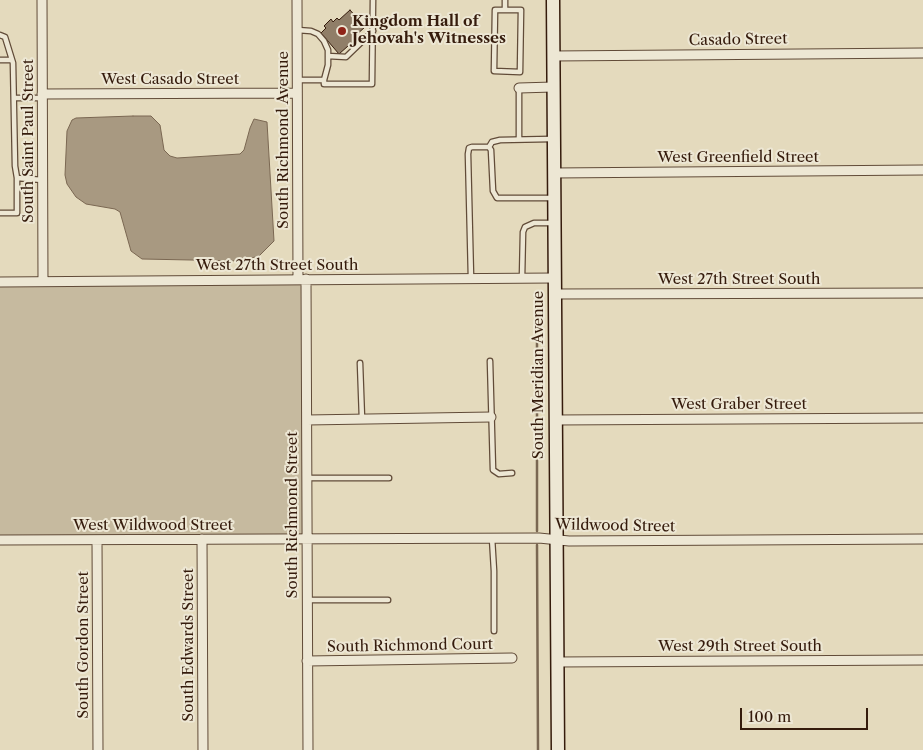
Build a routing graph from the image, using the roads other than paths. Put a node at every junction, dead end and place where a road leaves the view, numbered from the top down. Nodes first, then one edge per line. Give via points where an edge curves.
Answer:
1 (42, 0) edge
2 (297, 0) edge
3 (373, 0) edge
4 (505, 0) edge
5 (553, 0) edge
6 (505, 10) junction
7 (298, 30) junction
8 (373, 31) junction
9 (0, 35) edge
10 (923, 53) edge
11 (328, 56) junction
12 (553, 56) junction
13 (0, 60) edge
14 (12, 60) junction
15 (298, 80) junction
16 (324, 80) junction
17 (554, 87) junction
18 (519, 88) joint
19 (297, 93) junction
20 (42, 96) junction
21 (14, 98) junction
22 (554, 138) junction
23 (519, 139) junction
24 (488, 147) junction
25 (923, 170) edge
26 (554, 173) junction
27 (17, 178) junction
28 (43, 180) junction
29 (554, 198) junction
30 (0, 213) edge
31 (554, 224) junction
32 (471, 278) junction
33 (522, 278) junction
34 (554, 278) junction
35 (302, 279) junction
36 (43, 281) junction
37 (0, 282) edge
38 (923, 293) edge
39 (554, 294) junction
40 (490, 361) dead end
41 (360, 362) dead end
42 (491, 417) junction
43 (923, 418) edge
44 (362, 419) junction
45 (307, 420) junction
46 (555, 420) junction
47 (512, 474) dead end
48 (307, 478) junction
49 (389, 478) dead end
50 (492, 538) junction
51 (202, 539) junction
52 (307, 539) junction
53 (556, 539) junction
54 (0, 540) edge
55 (96, 540) junction
56 (923, 540) edge
57 (307, 600) junction
58 (388, 600) dead end
59 (494, 630) dead end
60 (512, 658) dead end
61 (923, 660) edge
62 (308, 661) junction
63 (557, 662) junction
64 (98, 750) edge
65 (203, 750) edge
66 (308, 750) edge
67 (558, 750) edge

1 - 20 street, South Saint Paul Street
2 - 7 street, South Richmond Avenue
3 - 8 lane
4 - 6 lane
5 - 12 main road, South Meridian Avenue
6 - 6 lane via 495,10 494,71 520,72 521,10
7 - 11 lane via 318,34 324,41
7 - 15 street, South Richmond Avenue
8 - 11 lane via 346,57
8 - 16 lane via 372,84 324,84
9 - 14 lane via 5,37
10 - 12 street, Casado Street
11 - 16 lane
12 - 17 main road, South Meridian Avenue
13 - 14 lane
14 - 21 lane
15 - 16 lane
15 - 19 street, South Richmond Avenue
17 - 18 street
17 - 22 main road, South Meridian Avenue
18 - 23 lane
19 - 20 street, West Casado Street
19 - 35 street, South Richmond Avenue
20 - 21 lane
20 - 28 street, South Saint Paul Street
21 - 27 lane
22 - 23 lane
22 - 26 main road, South Meridian Avenue
23 - 24 lane via 496,140
24 - 29 lane via 491,150 495,197
24 - 32 lane via 472,147 468,151
25 - 26 street, West Greenfield Street
26 - 29 main road, South Meridian Avenue
27 - 28 lane
27 - 30 lane via 17,213
28 - 36 street, South Saint Paul Street
29 - 31 main road, South Meridian Avenue
31 - 33 lane via 525,227
31 - 34 main road, South Meridian Avenue
32 - 33 street, West 27th Street South
32 - 35 street, West 27th Street South
33 - 34 street, West 27th Street South
34 - 39 main road, South Meridian Avenue
35 - 36 street, West 27th Street South
35 - 45 street, South Richmond Street
36 - 37 street, West 27th Street South
38 - 39 street, West 27th Street South
39 - 46 main road, South Meridian Avenue
40 - 42 lane
41 - 44 lane
42 - 44 street
42 - 47 lane via 493,470 499,474
43 - 46 street, West Graber Street
44 - 45 street
45 - 48 street, South Richmond Street
46 - 53 main road, South Meridian Avenue
48 - 49 lane
48 - 52 street, South Richmond Street
50 - 52 street, Wildwood Street
50 - 53 street, Wildwood Street
50 - 59 lane
51 - 52 street, West Wildwood Street
51 - 55 street, West Wildwood Street
51 - 65 street, South Edwards Street
52 - 57 street, South Richmond Street
53 - 56 street, Wildwood Street
53 - 63 main road, South Meridian Avenue
54 - 55 street, West Wildwood Street
55 - 64 street, South Gordon Street
57 - 58 lane
57 - 62 street, South Richmond Street
60 - 62 street, South Richmond Court
61 - 63 street, West 29th Street South
62 - 66 street, South Richmond Street
63 - 67 main road, South Meridian Avenue

